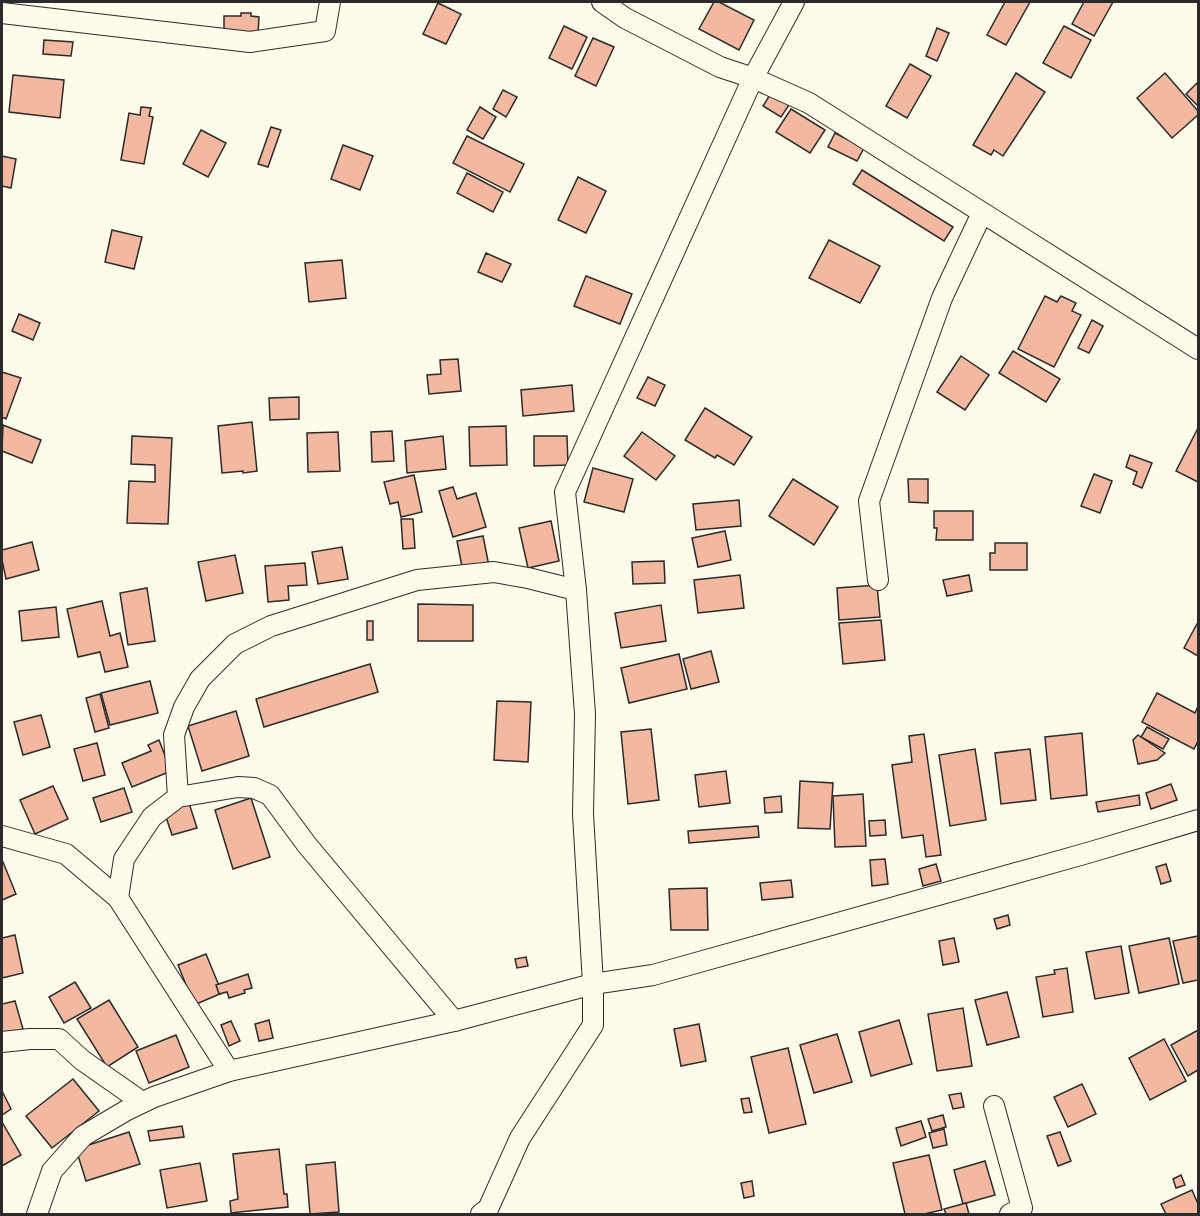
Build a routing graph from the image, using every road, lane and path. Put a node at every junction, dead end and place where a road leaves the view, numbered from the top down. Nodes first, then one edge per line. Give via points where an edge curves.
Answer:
1 (330, 2) edge
2 (602, 2) edge
3 (794, 2) edge
4 (2, 13) edge
5 (753, 78) junction
6 (982, 213) junction
7 (1198, 349) edge
8 (878, 580) dead end
9 (576, 590) junction
10 (178, 797) junction
11 (1198, 820) edge
12 (2, 836) edge
13 (118, 898) junction
14 (593, 984) junction
15 (454, 1021) junction
16 (2, 1042) edge
17 (229, 1071) junction
18 (142, 1102) junction
19 (994, 1106) dead end
20 (37, 1215) edge
21 (481, 1215) edge
22 (1010, 1215) edge

1 - 4 street via 325,32 250,42
2 - 5 street via 720,67
3 - 5 street
5 - 6 street via 809,104
5 - 9 street via 565,492
6 - 7 street
6 - 8 street via 942,298 869,501
9 - 10 street via 494,572 417,580 271,626 235,644 200,679 184,707 174,735
9 - 14 street via 585,714 583,814
10 - 13 street via 152,817 124,859
10 - 15 street via 238,788 254,788 270,795
11 - 14 street via 653,975
12 - 13 street via 66,854
13 - 17 street
14 - 15 street
14 - 21 street via 593,1025 520,1138 488,1209
15 - 17 street
16 - 18 street via 59,1039
17 - 18 street
18 - 20 street via 83,1136 52,1171
19 - 22 street via 1022,1208

